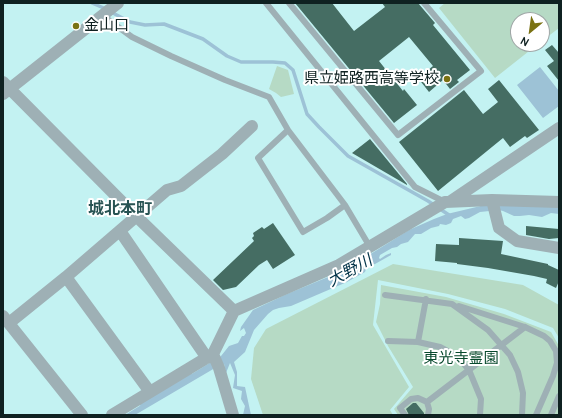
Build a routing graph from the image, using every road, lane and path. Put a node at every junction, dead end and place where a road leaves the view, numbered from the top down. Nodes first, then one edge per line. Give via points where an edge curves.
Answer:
1 (118, 3) edge
2 (266, 3) edge
3 (289, 3) edge
4 (424, 3) edge
5 (106, 18) dead end
6 (5, 88) edge
7 (252, 126) dead end
8 (559, 128) edge
9 (288, 130) junction
10 (492, 200) junction
11 (448, 202) junction
12 (559, 202) edge
13 (345, 205) junction
14 (136, 216) junction
15 (120, 231) junction
16 (370, 247) junction
17 (559, 248) edge
18 (66, 277) junction
19 (385, 295) dead end
20 (426, 299) junction
21 (452, 304) junction
22 (234, 311) junction
23 (6, 319) edge
24 (525, 327) junction
25 (388, 341) dead end
26 (418, 342) junction
27 (502, 345) junction
28 (214, 359) junction
29 (469, 370) junction
30 (150, 392) junction
31 (559, 396) edge
32 (427, 402) junction
33 (557, 406) edge
34 (82, 415) edge
35 (112, 415) edge
36 (233, 415) edge
37 (405, 415) edge
38 (428, 415) edge
39 (480, 415) edge
40 (522, 415) edge
41 (536, 415) edge
42 (551, 415) edge

1 - 6 street
2 - 11 lane via 415,187
3 - 4 lane via 398,135 481,71
5 - 9 lane via 132,37 171,56 269,96
6 - 14 street
7 - 14 street via 222,154 181,186 167,190
8 - 11 street
9 - 13 lane
9 - 13 lane via 258,158 302,232
10 - 11 street
10 - 12 street
10 - 17 street via 499,228 517,241
11 - 16 street
13 - 16 lane
14 - 15 street
14 - 22 street
15 - 18 street
15 - 28 street
16 - 22 street via 339,265
18 - 23 street
18 - 30 street
19 - 20 lane
20 - 21 lane
20 - 26 lane
21 - 24 lane
21 - 27 lane via 488,330
22 - 28 street
23 - 34 street
24 - 27 lane
24 - 41 lane via 544,336 556,351 557,363 553,376
25 - 26 lane
26 - 29 lane via 440,347 457,356
27 - 29 lane
27 - 40 lane via 518,372 522,393
28 - 30 street
28 - 36 street
29 - 32 lane
29 - 39 lane via 481,399
30 - 35 street
31 - 33 lane
32 - 37 lane via 418,398 411,399 400,408
32 - 38 lane
33 - 42 lane

